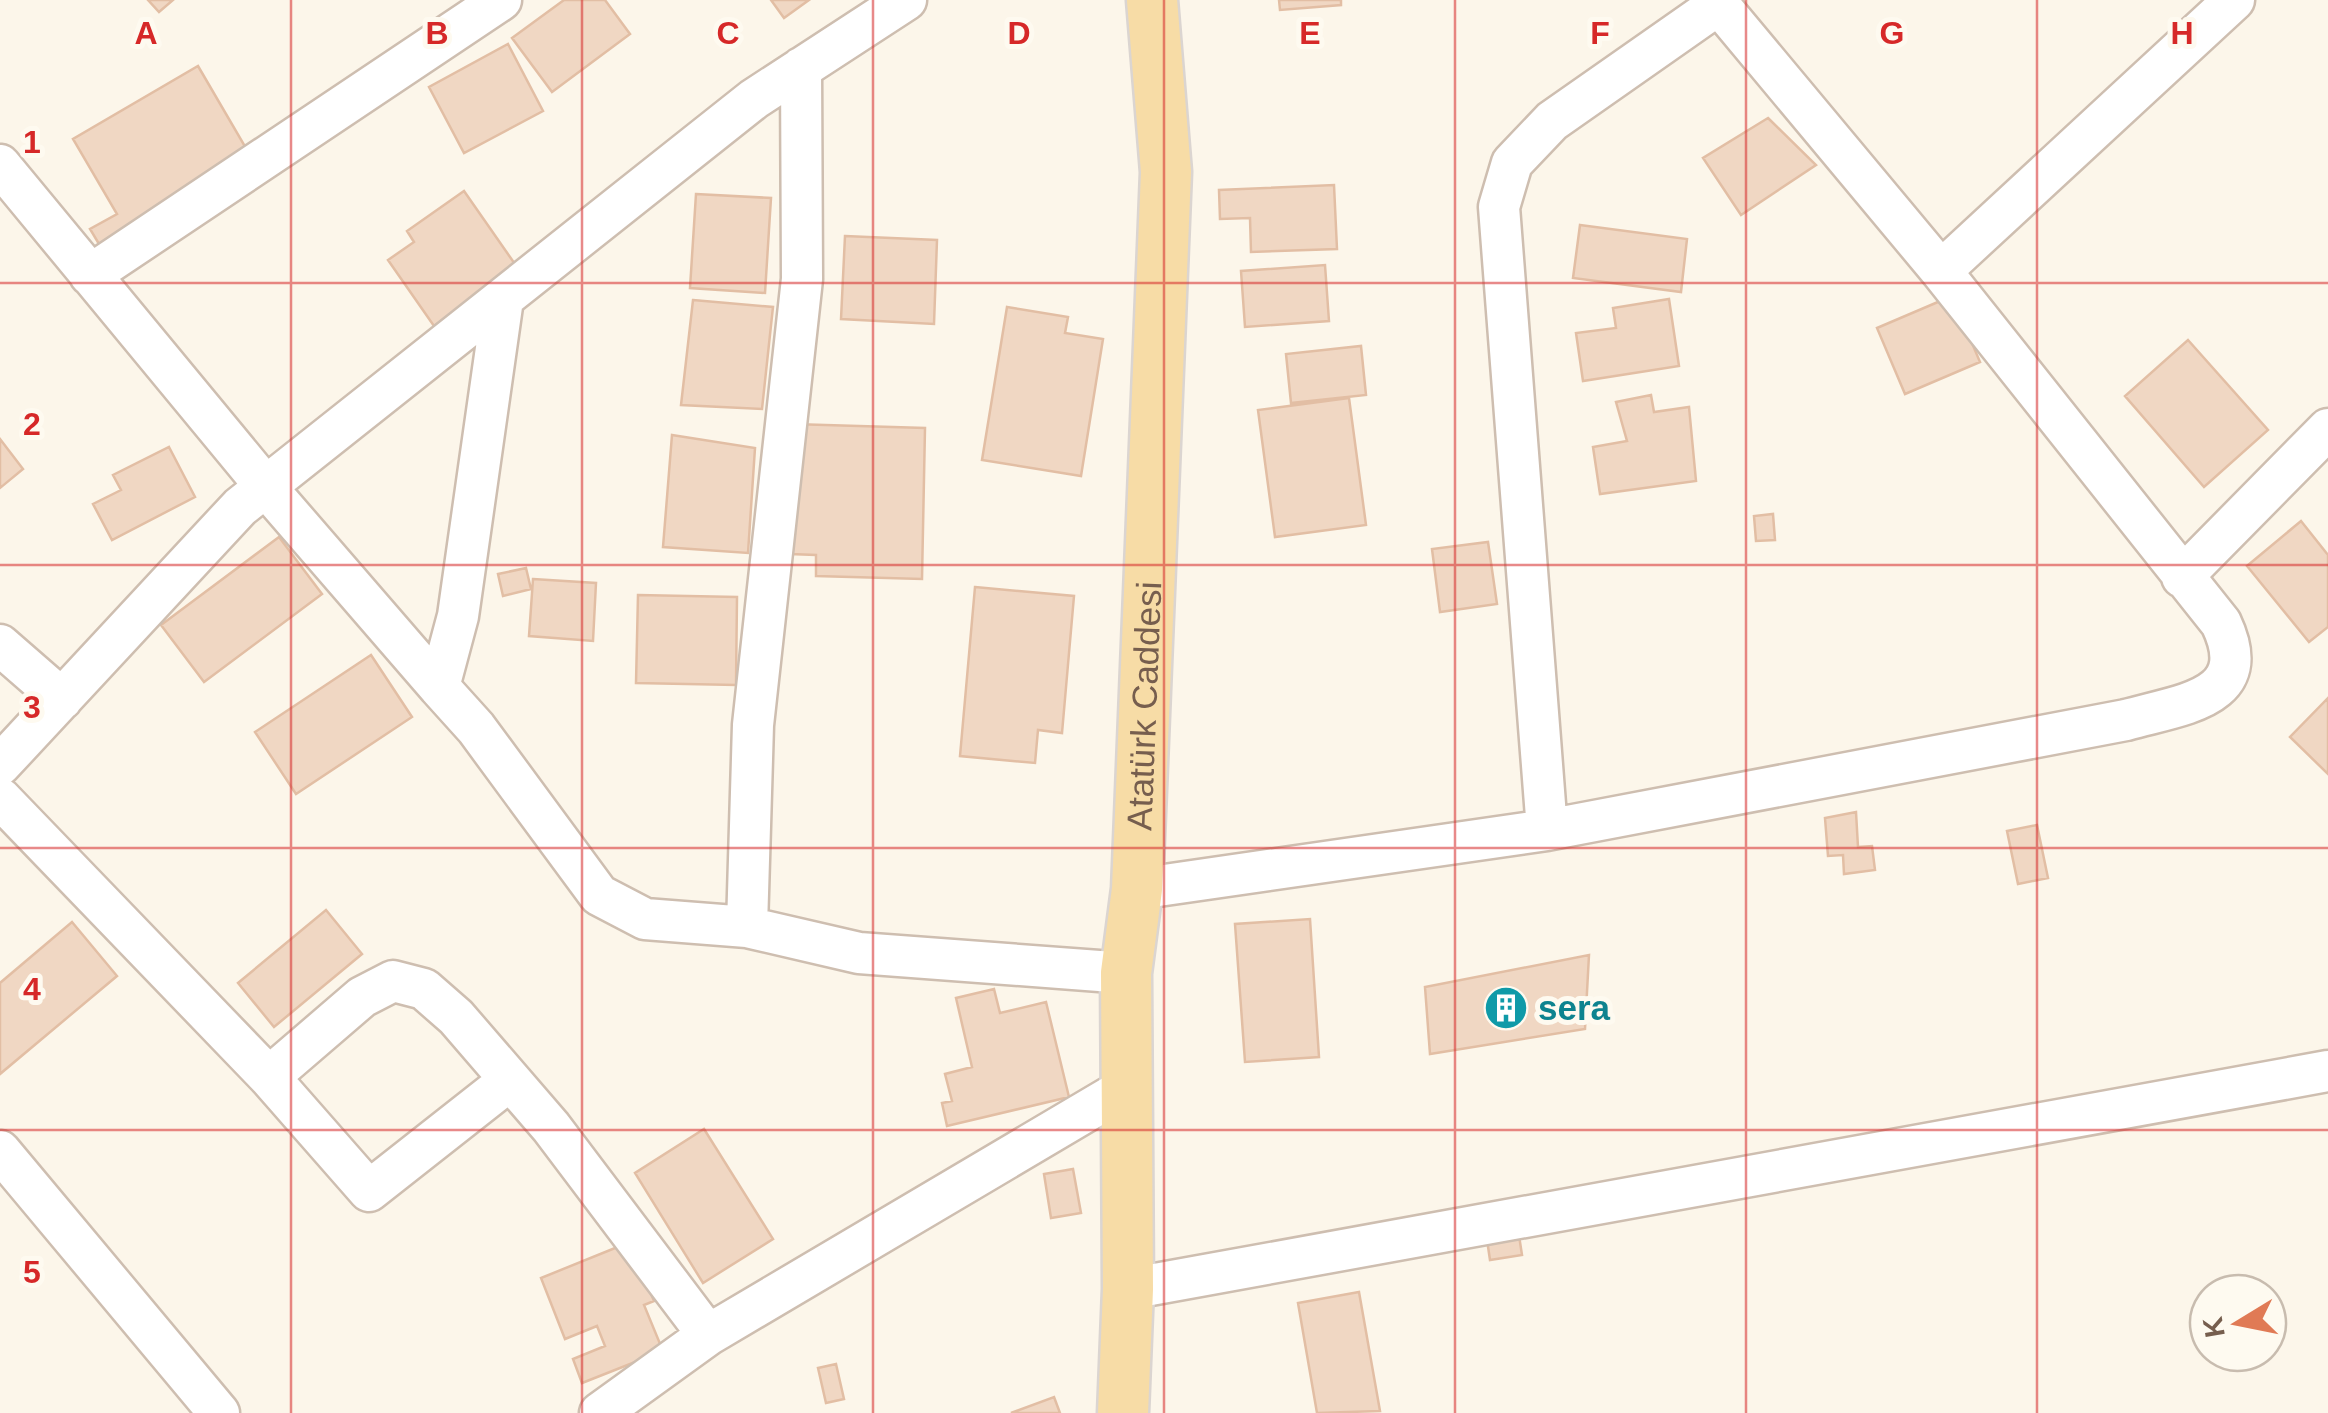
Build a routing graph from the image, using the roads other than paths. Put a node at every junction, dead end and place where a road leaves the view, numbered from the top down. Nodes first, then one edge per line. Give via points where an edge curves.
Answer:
1 (500, 0) edge
2 (906, 0) edge
3 (1152, 0) edge
4 (2234, 0) edge
5 (1717, 2) edge
6 (800, 68) junction
7 (0, 165) edge
8 (1941, 271) junction
9 (90, 275) junction
10 (503, 299) junction
11 (2328, 429) edge
12 (266, 487) junction
13 (2182, 577) junction
14 (0, 645) edge
15 (439, 687) junction
16 (62, 699) junction
17 (0, 765) edge
18 (0, 798) edge
19 (1547, 830) junction
20 (1138, 889) junction
21 (747, 927) junction
22 (1126, 973) junction
23 (2328, 1071) edge
24 (269, 1077) junction
25 (510, 1080) junction
26 (1129, 1086) junction
27 (0, 1151) edge
28 (1128, 1289) junction
29 (708, 1335) junction
30 (220, 1413) edge
31 (600, 1413) edge
32 (1124, 1413) edge

1 - 9 street
2 - 6 street
3 - 20 main road, Atatürk Caddesi via 1166,172
4 - 8 street
5 - 8 street
5 - 19 street via 1552,121 1512,163 1498,207
6 - 10 street
6 - 21 street via 802,280 754,725
7 - 9 street
8 - 13 street
9 - 12 street
10 - 12 street
10 - 15 street via 458,616
11 - 13 street
12 - 15 street
12 - 16 street
13 - 19 street via 2221,622 2232,646 2232,669 2221,686 2196,700 2126,720
14 - 16 street
15 - 21 street via 599,895 645,919
16 - 17 street
18 - 24 street
19 - 20 street
20 - 22 main road, Atatürk Caddesi
21 - 22 street via 859,953
22 - 26 main road, Atatürk Caddesi
23 - 28 street
24 - 25 street via 362,997 393,982 424,989
24 - 25 street via 369,1190
25 - 29 street
26 - 28 main road, Atatürk Caddesi
26 - 29 street
27 - 30 street
28 - 32 main road, Atatürk Caddesi
29 - 31 street

